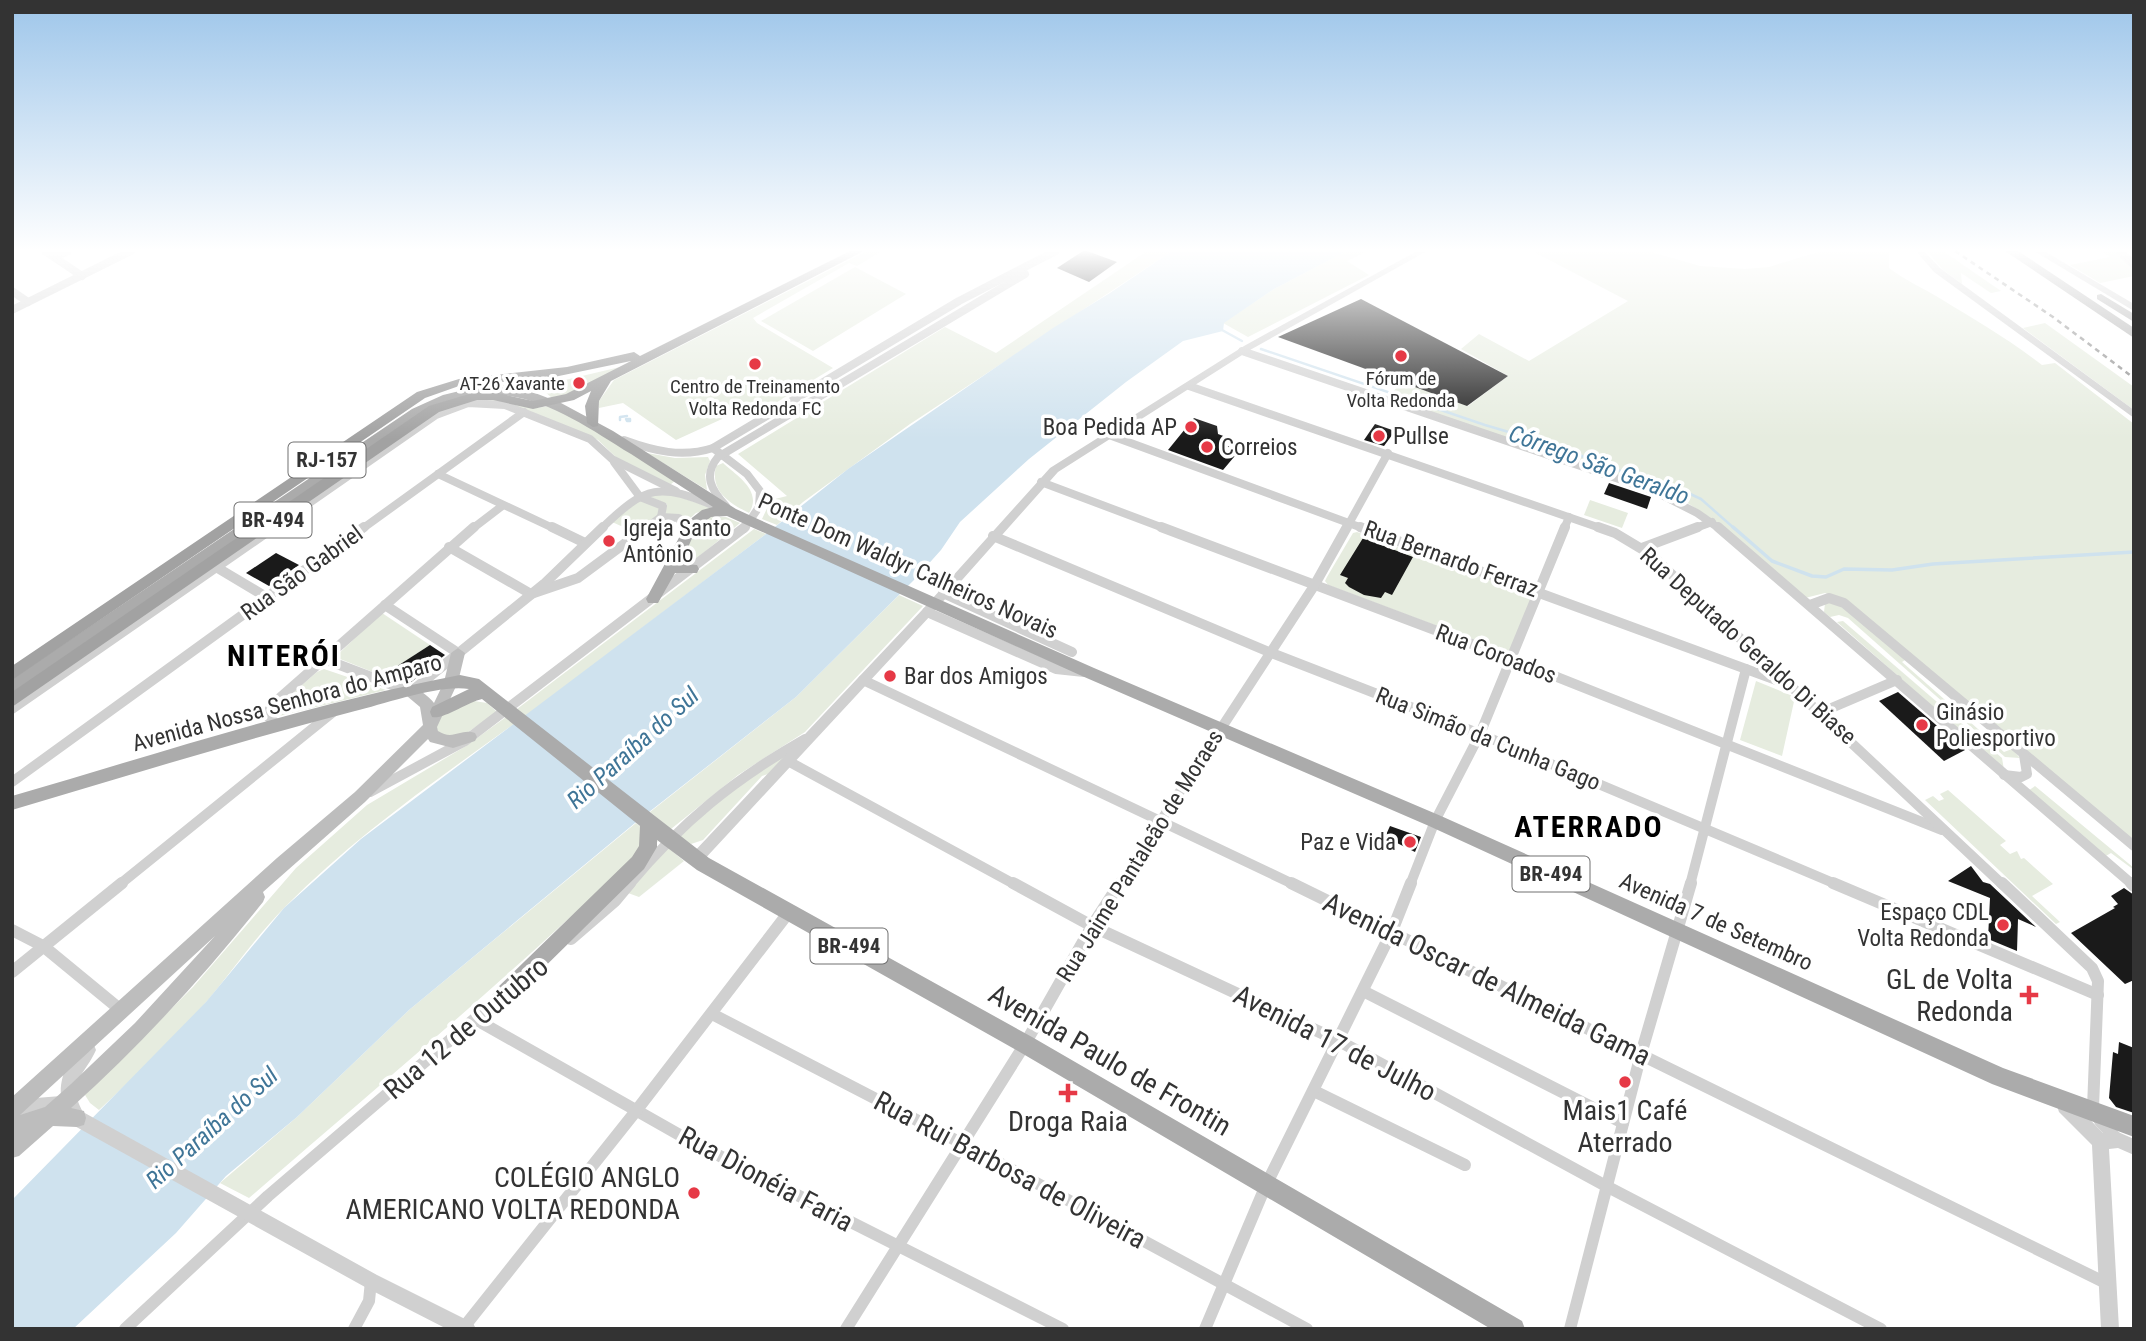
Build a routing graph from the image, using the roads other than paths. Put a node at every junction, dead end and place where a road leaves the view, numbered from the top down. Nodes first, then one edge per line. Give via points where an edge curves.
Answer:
1 (732, 314) edge
2 (938, 314) edge
3 (958, 314) edge
4 (1309, 314) edge
5 (1996, 314) edge
6 (2104, 314) edge
7 (2114, 314) edge
8 (2134, 327) edge
9 (2134, 334) edge
10 (679, 340) junction
11 (1244, 349) junction
12 (610, 377) junction
13 (1189, 386) junction
14 (551, 403) junction
15 (524, 412) junction
16 (2134, 415) edge
17 (593, 424) junction
18 (377, 425) junction
19 (1110, 435) junction
20 (617, 438) junction
21 (713, 448) junction
22 (1388, 453) junction
23 (721, 455) junction
24 (612, 459) junction
25 (438, 474) junction
26 (321, 478) junction
27 (1041, 482) junction
28 (676, 491) junction
29 (640, 497) junction
30 (502, 506) junction
31 (726, 509) junction
32 (660, 517) junction
33 (1569, 517) junction
34 (1348, 522) junction
35 (1712, 522) junction
36 (686, 535) junction
37 (993, 536) junction
38 (585, 543) junction
39 (449, 547) junction
40 (1642, 548) junction
41 (675, 561) junction
42 (216, 567) junction
43 (692, 569) junction
44 (1314, 586) junction
45 (1539, 591) junction
46 (943, 593) junction
47 (531, 594) junction
48 (268, 598) junction
49 (653, 599) junction
50 (385, 605) junction
51 (1810, 605) junction
52 (927, 612) junction
53 (1269, 652) junction
54 (458, 653) junction
55 (1069, 657) junction
56 (1509, 658) junction
57 (324, 659) junction
58 (1762, 659) junction
59 (1746, 669) junction
60 (1088, 672) junction
61 (12, 674) edge
62 (863, 680) junction
63 (1897, 680) junction
64 (451, 682) junction
65 (1791, 685) junction
66 (12, 687) edge
67 (411, 691) junction
68 (487, 694) junction
69 (12, 701) edge
70 (12, 709) edge
71 (335, 710) junction
72 (438, 712) junction
73 (1822, 712) junction
74 (278, 725) junction
75 (430, 727) junction
76 (1220, 728) junction
77 (1480, 734) junction
78 (812, 736) junction
79 (470, 737) junction
80 (1726, 746) junction
81 (2024, 755) junction
82 (788, 761) junction
83 (2003, 775) junction
84 (12, 782) edge
85 (360, 797) junction
86 (12, 803) edge
87 (1162, 820) junction
88 (1435, 821) junction
89 (649, 823) junction
90 (1706, 830) junction
91 (1949, 832) junction
92 (2134, 846) edge
93 (696, 859) junction
94 (283, 863) junction
95 (2134, 886) edge
96 (789, 912) junction
97 (1092, 926) junction
98 (12, 930) edge
99 (1392, 931) junction
100 (1676, 932) junction
101 (43, 946) junction
102 (12, 972) edge
103 (1363, 991) junction
104 (2098, 995) junction
105 (502, 996) junction
106 (712, 1014) junction
107 (116, 1016) junction
108 (475, 1019) junction
109 (1339, 1041) junction
110 (1025, 1044) junction
111 (1641, 1054) junction
112 (1314, 1091) junction
113 (2057, 1100) junction
114 (636, 1111) junction
115 (73, 1112) junction
116 (2095, 1112) junction
117 (13, 1117) edge
118 (1623, 1123) junction
119 (2129, 1138) edge
120 (2100, 1142) junction
121 (963, 1144) junction
122 (12, 1149) edge
123 (1465, 1165) dead end
124 (1266, 1185) junction
125 (1606, 1186) junction
126 (897, 1247) junction
127 (369, 1280) junction
128 (1226, 1284) junction
129 (2108, 1284) junction
130 (131, 1327) edge
131 (466, 1328) edge
132 (354, 1329) edge
133 (846, 1329) edge
134 (1063, 1329) edge
135 (1205, 1329) edge
136 (1307, 1329) edge
137 (1514, 1329) edge
138 (1570, 1329) edge
139 (1881, 1329) edge
140 (2110, 1329) edge

1 - 10 highway, RJ-157
2 - 21 street
3 - 23 street
4 - 11 street
5 - 16 street
6 - 9 main road
7 - 8 main road
10 - 12 highway
10 - 18 highway, RJ-157 via 588,368 447,384 421,395
11 - 13 street
11 - 35 street via 1654,491
12 - 14 highway
12 - 17 highway via 593,399
13 - 19 street
13 - 22 street, Rua Deputado Geraldo Di Biase
14 - 17 main road, BR-494
14 - 26 main road, BR-494 via 508,390 453,395 417,412
14 - 69 highway, BR-494 via 533,405 485,395 434,409
15 - 24 street via 590,439
15 - 25 street, Rua São Gabriel
15 - 42 street via 499,403 462,404 436,415
17 - 20 main road, BR-494
18 - 26 highway
18 - 61 highway, RJ-157
19 - 27 street via 1067,459
19 - 34 street, Rua Bernardo Ferraz
20 - 21 street via 672,454
20 - 31 main road, BR-494
21 - 23 street
22 - 33 street, Rua Deputado Geraldo Di Biase
22 - 34 street, Rua Jaime Pantaleão de Moraes
23 - 31 street via 710,467 709,482
23 - 43 street via 754,481 761,502 745,527
24 - 28 street
24 - 29 street
25 - 30 street
25 - 48 street, Rua São Gabriel
26 - 66 main road, BR-494
27 - 37 street
27 - 44 street, Rua Coroados
28 - 29 street via 659,489
28 - 31 street
29 - 32 street via 663,506
29 - 38 street
30 - 38 street
30 - 39 street
31 - 36 main road via 701,514
31 - 55 main road, Ponte Dom Waldyr Calheiros Novais
32 - 36 street via 679,518
32 - 47 street via 578,578
33 - 40 street, Rua Deputado Geraldo Di Biase via 1619,534
33 - 45 street
34 - 44 street, Rua Jaime Pantaleão de Moraes
34 - 45 street, Rua Bernardo Ferraz
35 - 40 street
35 - 51 street
36 - 41 main road
37 - 46 street
37 - 53 street, Rua Simão da Cunha Gago
38 - 47 street
39 - 47 street
39 - 50 street
40 - 58 street, Rua Deputado Geraldo Di Biase
41 - 43 main road via 679,569
41 - 49 main road
42 - 48 street
42 - 70 street
43 - 49 street
44 - 53 street, Rua Jaime Pantaleão de Moraes
44 - 56 street, Rua Coroados
45 - 56 street
45 - 59 street, Rua Bernardo Ferraz
46 - 52 street
46 - 55 street, Avenida 7 de Setembro
47 - 54 street
48 - 84 street, Rua São Gabriel
49 - 79 street
50 - 54 street
50 - 57 street
51 - 63 street
51 - 81 street via 1829,598 1844,603
52 - 60 street, Avenida 7 de Setembro via 1056,669
52 - 62 street
53 - 76 street, Rua Jaime Pantaleão de Moraes
53 - 77 street, Rua Simão da Cunha Gago
54 - 64 main road
54 - 67 street
55 - 60 main road, Avenida 7 de Setembro / BR-494
56 - 77 street
56 - 80 street, Rua Coroados
57 - 67 street
57 - 74 street via 267,711 267,719
58 - 59 street
58 - 65 street, Rua Deputado Geraldo Di Biase
59 - 65 street, Rua Bernardo Ferraz
59 - 80 street
60 - 76 main road, Avenida 7 de Setembro / BR-494
62 - 78 street
62 - 87 street, Avenida Oscar de Almeida Gama
63 - 73 street
63 - 83 street
64 - 67 main road, Avenida Nossa Senhora do Amparo
64 - 68 main road, Avenida Nossa Senhora do Amparo via 469,682
64 - 72 main road
65 - 73 street, Rua Deputado Geraldo Di Biase
67 - 71 main road, Avenida Nossa Senhora do Amparo
67 - 75 main road via 427,704
68 - 72 main road via 463,697
68 - 89 main road, Avenida Paulo de Frontin
71 - 74 main road, Avenida Nossa Senhora do Amparo
71 - 101 street
72 - 75 main road
73 - 91 street, Rua Deputado Geraldo Di Biase
74 - 86 main road, Avenida Nossa Senhora do Amparo
75 - 79 main road via 433,737 444,742
75 - 85 main road
76 - 87 street, Rua Jaime Pantaleão de Moraes
76 - 88 main road, Avenida 7 de Setembro / BR-494
77 - 88 street
77 - 90 street, Rua Simão da Cunha Gago
78 - 82 street
78 - 105 street, Rua 12 de Outubro via 765,762 703,807 669,837 608,909
79 - 85 street
80 - 90 street
80 - 91 street, Rua Coroados
81 - 83 street via 2026,774
81 - 92 street
82 - 93 street
82 - 97 street, Avenida 17 de Julho
83 - 95 street
85 - 94 main road
87 - 97 street, Rua Jaime Pantaleão de Moraes
87 - 99 street, Avenida Oscar de Almeida Gama
88 - 99 street
88 - 100 main road, Avenida 7 de Setembro / BR-494
89 - 93 main road, Avenida Paulo de Frontin / BR-494
89 - 105 main road via 649,841 642,858
90 - 100 street
90 - 104 street, Rua Simão da Cunha Gago
91 - 104 street, Rua Deputado Geraldo Di Biase via 2092,968
93 - 96 main road, Avenida Paulo de Frontin / BR-494
94 - 107 main road
94 - 122 main road via 168,999
96 - 106 street
96 - 110 main road, Avenida Paulo de Frontin / BR-494
97 - 109 street, Avenida 17 de Julho
97 - 110 street, Rua Jaime Pantaleão de Moraes
98 - 101 street
99 - 103 street
99 - 111 street, Avenida Oscar de Almeida Gama
100 - 111 street
100 - 113 main road, Avenida 7 de Setembro / BR-494
101 - 102 street
101 - 107 street
103 - 109 street
103 - 118 street
104 - 116 street
105 - 108 street, Rua 12 de Outubro
106 - 114 street
106 - 121 street, Rua Rui Barbosa de Oliveira
107 - 115 street via 68,1080
107 - 117 main road
108 - 114 street, Rua Dionéia Faria
108 - 130 street, Rua 12 de Outubro via 268,1196
109 - 112 street
109 - 125 street, Avenida 17 de Julho
110 - 121 street, Rua Jaime Pantaleão de Moraes
110 - 124 main road, Avenida Paulo de Frontin / BR-494
111 - 118 street
111 - 129 street, Avenida Oscar de Almeida Gama
112 - 123 street
112 - 124 street
113 - 116 main road, Avenida 7 de Setembro
113 - 120 street
114 - 126 street, Rua Dionéia Faria
114 - 131 street
115 - 117 main road
115 - 127 street
116 - 119 main road, Avenida 7 de Setembro
118 - 125 street
119 - 120 street
120 - 129 street
121 - 126 street, Rua Jaime Pantaleão de Moraes
121 - 128 street, Rua Rui Barbosa de Oliveira
124 - 128 street
124 - 137 main road, Avenida Paulo de Frontin / BR-494
125 - 138 street
125 - 139 street, Avenida 17 de Julho
126 - 133 street, Rua Jaime Pantaleão de Moraes
126 - 134 street, Rua Dionéia Faria
127 - 131 street
127 - 132 street via 369,1301
128 - 135 street
128 - 136 street, Rua Rui Barbosa de Oliveira
129 - 140 street

